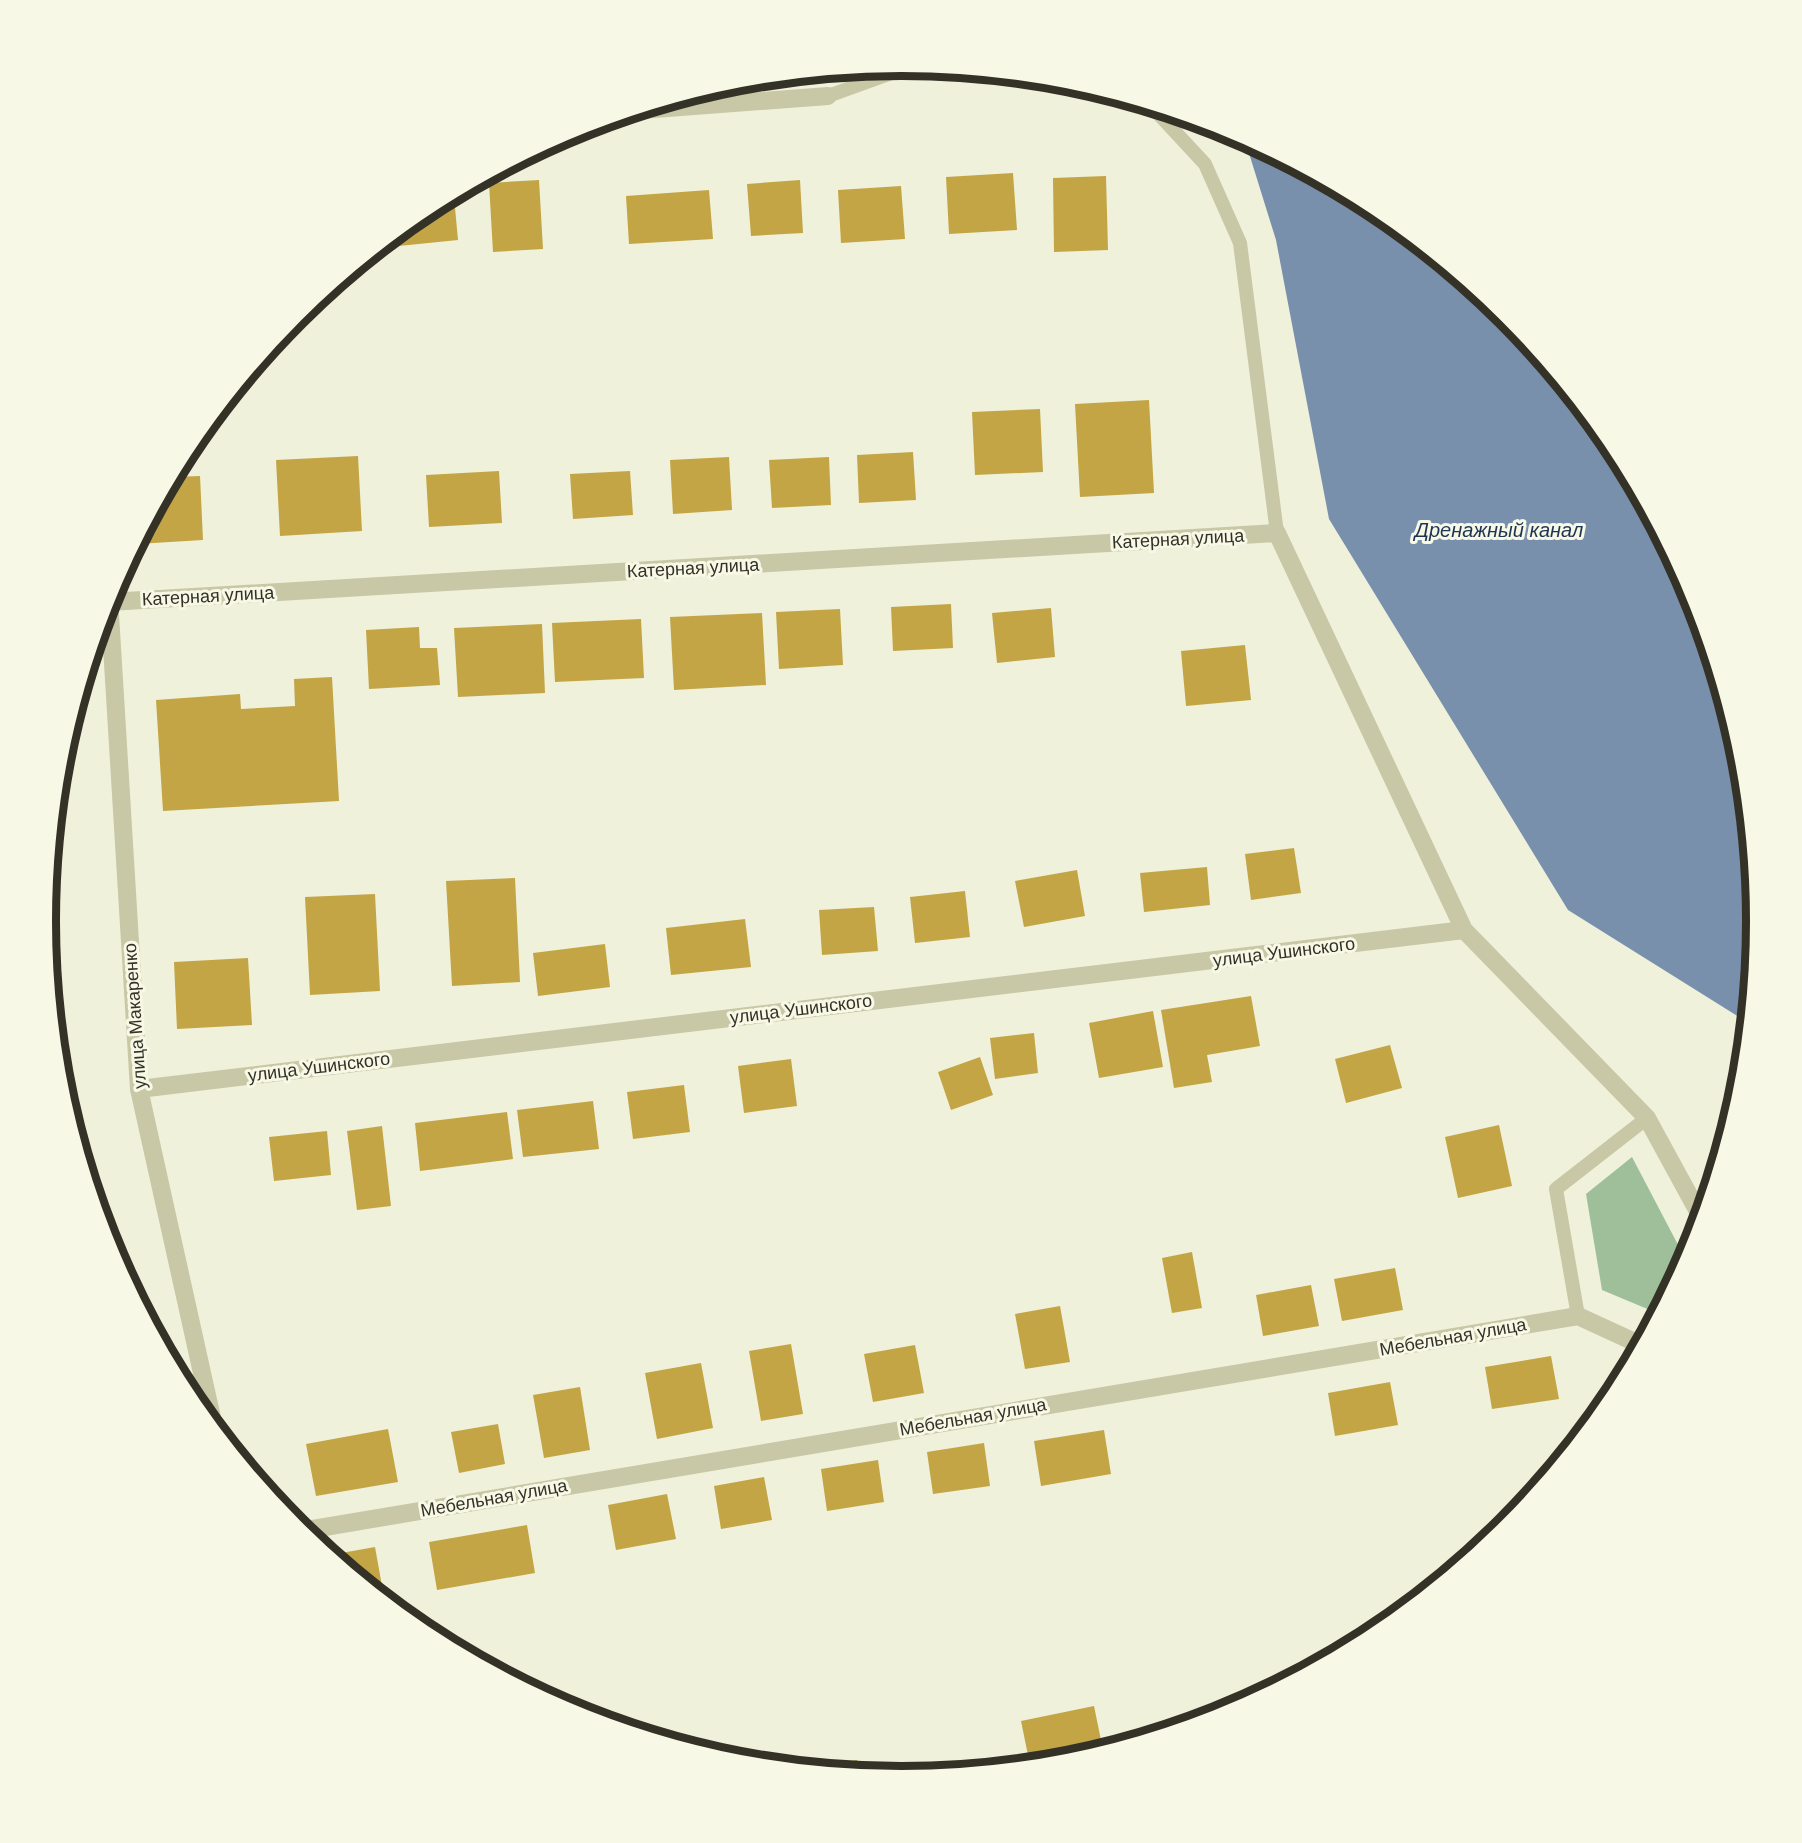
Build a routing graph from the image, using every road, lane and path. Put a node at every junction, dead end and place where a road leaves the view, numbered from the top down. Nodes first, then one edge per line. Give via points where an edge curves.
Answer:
1 (881, 77) edge
2 (828, 96) joint
3 (673, 108) edge
4 (1162, 118) edge
5 (1277, 533) junction
6 (119, 599) edge
7 (110, 623) edge
8 (1464, 930) junction
9 (139, 1089) junction
10 (1647, 1118) junction
11 (1696, 1208) edge
12 (1578, 1316) junction
13 (1634, 1342) edge
14 (210, 1407) edge
15 (314, 1529) edge

1 - 2 lane
2 - 3 street
4 - 5 lane via 1205,165 1240,243
5 - 6 street, Катерная улица
5 - 8 street
7 - 9 street, улица Макаренко
8 - 9 street, улица Ушинского
8 - 10 street
9 - 14 street, улица Макаренко
10 - 11 street
10 - 12 lane via 1556,1189
12 - 13 street
12 - 15 street, Мебельная улица

